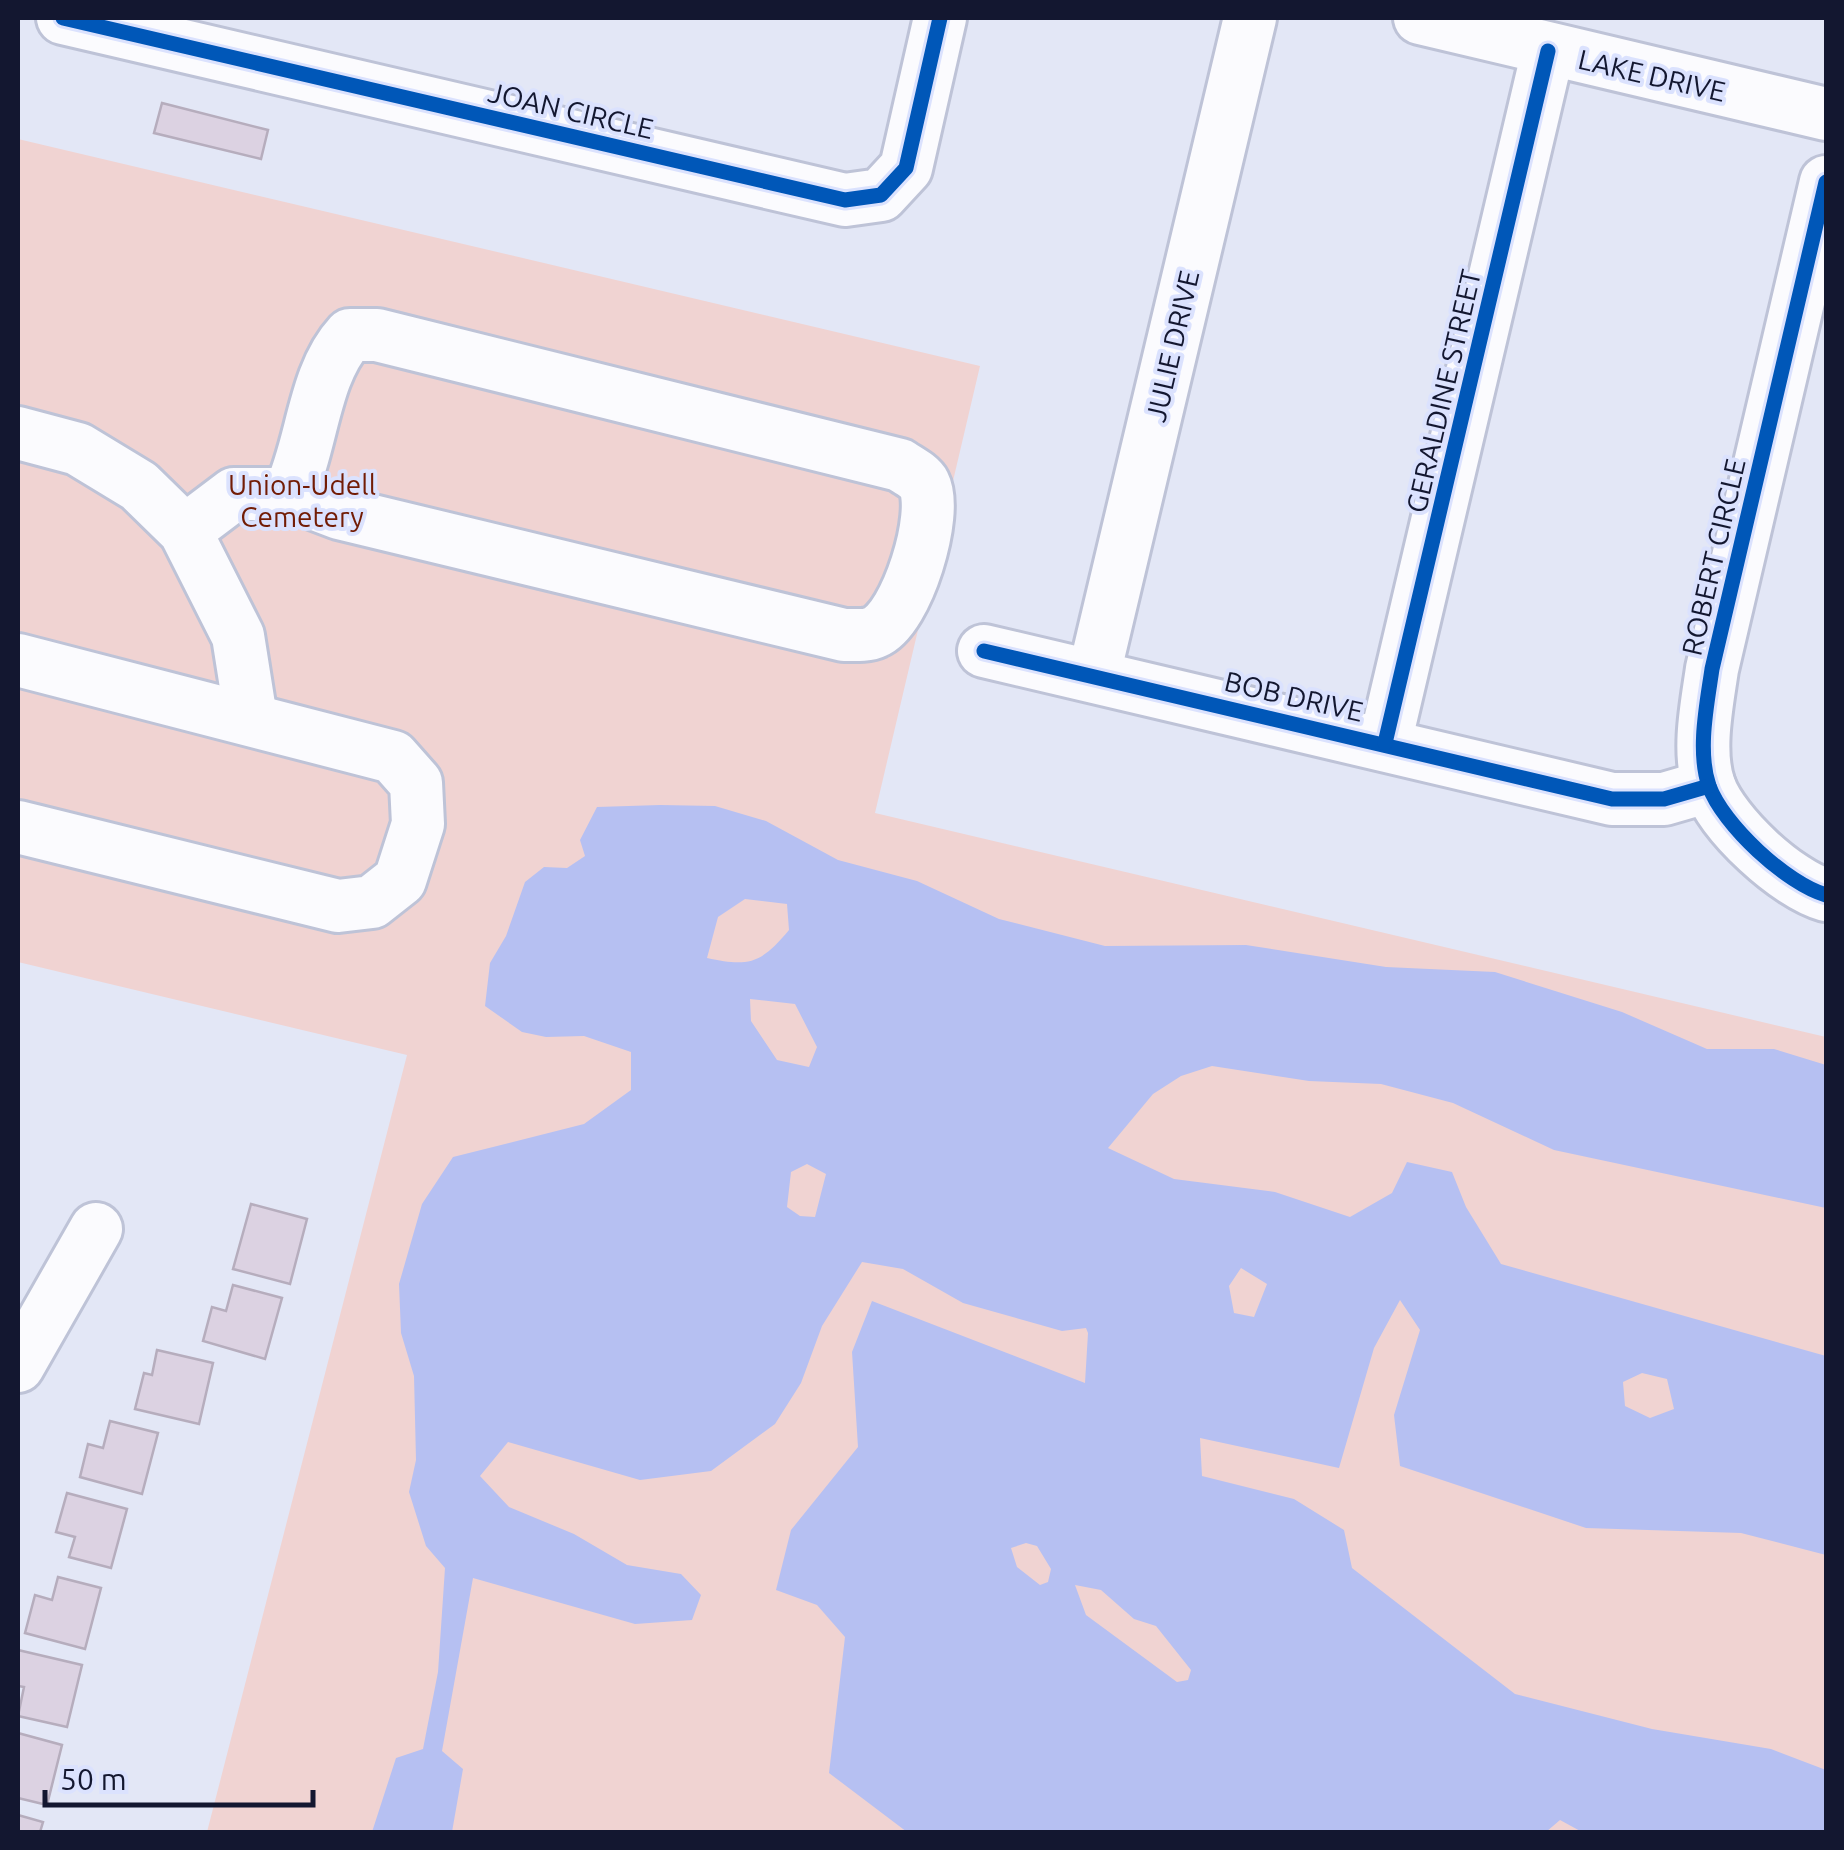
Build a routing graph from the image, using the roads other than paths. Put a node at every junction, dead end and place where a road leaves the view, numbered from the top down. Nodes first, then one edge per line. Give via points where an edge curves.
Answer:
1 (63, 18) edge
2 (940, 18) edge
3 (1250, 18) edge
4 (1420, 18) edge
5 (1524, 35) edge
6 (1826, 114) edge
7 (1826, 182) edge
8 (18, 434) edge
9 (289, 494) junction
10 (185, 531) junction
11 (984, 651) dead end
12 (18, 660) edge
13 (1094, 674) junction
14 (250, 718) junction
15 (1385, 743) junction
16 (1709, 786) junction
17 (18, 827) edge
18 (1826, 896) edge
19 (96, 1228) dead end
20 (18, 1366) edge

1 - 2 street, JOAN CIRCLE via 846,200 881,196 906,168
3 - 13 street, JULIE DRIVE
4 - 5 street, LAKE DRIVE
5 - 6 street, LAKE DRIVE
5 - 15 street, GERALDINE STREET
7 - 16 street, ROBERT CIRCLE via 1712,669 1704,721
8 - 10 street via 78,450 139,486
9 - 9 street via 339,514 844,635 874,633 897,614 911,584 929,501 923,481 900,464 376,335 350,335 333,353 304,464
9 - 10 street via 234,494
10 - 14 street via 238,636
11 - 13 street, BOB DRIVE
12 - 14 street
13 - 15 street, BOB DRIVE
14 - 17 street via 393,756 416,783 418,824 400,880 372,902 338,906
15 - 16 street, BOB DRIVE via 1612,799 1664,799
16 - 18 street via 1752,847 1806,889
19 - 20 street

